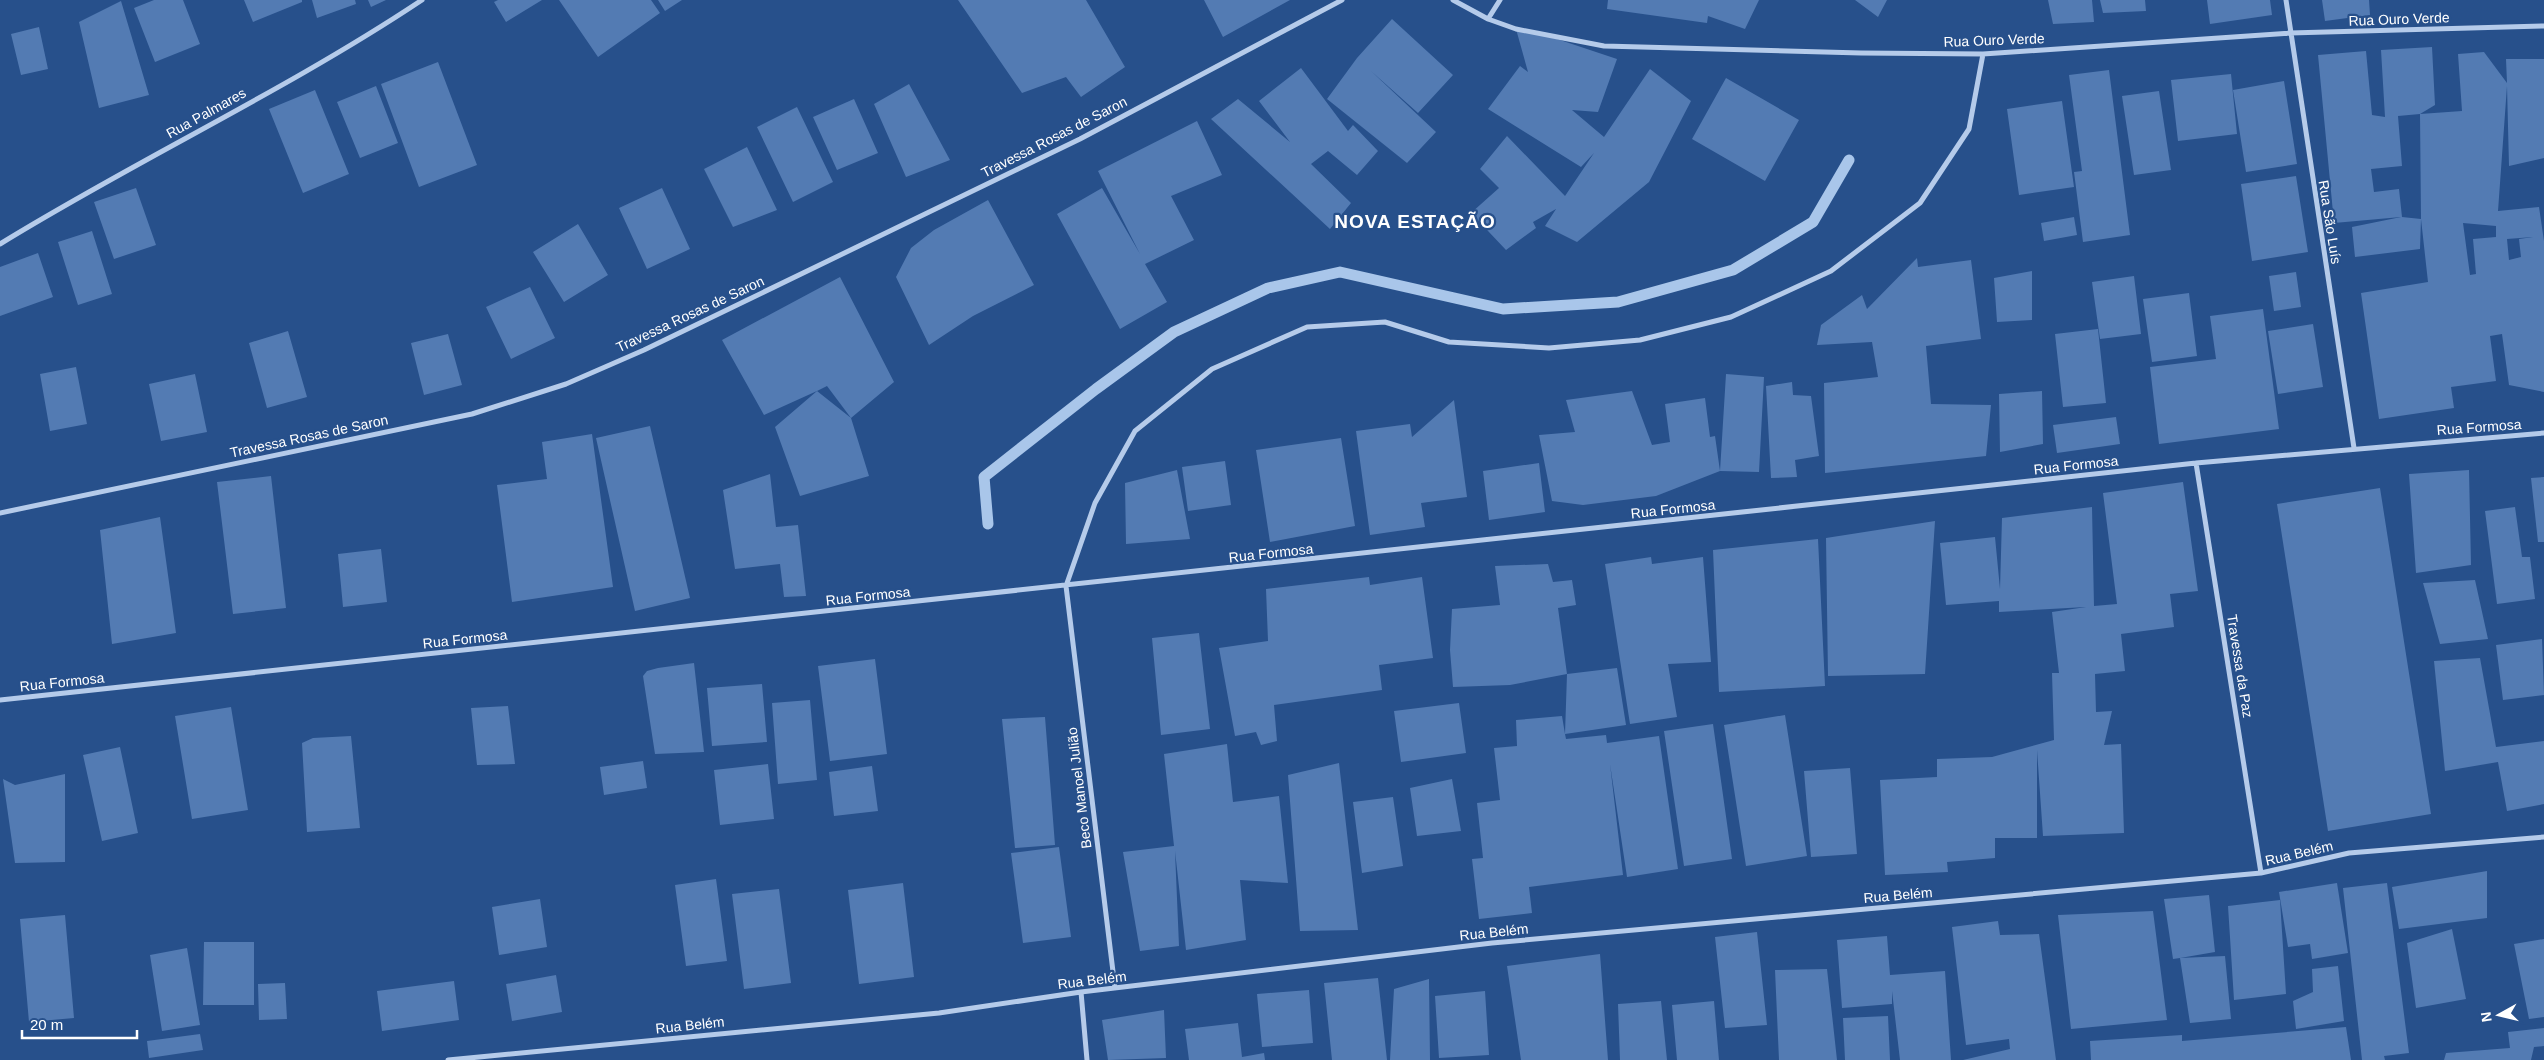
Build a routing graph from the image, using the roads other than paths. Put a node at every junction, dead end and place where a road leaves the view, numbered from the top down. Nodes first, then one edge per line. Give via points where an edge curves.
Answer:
1 (422, 0) edge
2 (1342, 0) edge
3 (1453, 0) edge
4 (1500, 0) edge
5 (2286, 0) edge
6 (1488, 19) junction
7 (2544, 26) edge
8 (2290, 34) junction
9 (1983, 54) junction
10 (0, 244) edge
11 (2544, 433) edge
12 (2354, 448) junction
13 (2196, 463) junction
14 (0, 513) edge
15 (1066, 586) junction
16 (0, 700) edge
17 (2544, 837) edge
18 (2261, 873) junction
19 (1115, 988) junction
20 (1081, 992) junction
21 (448, 1060) edge
22 (1086, 1060) edge

1 - 10 street, Rua Palmares via 309,69 74,198
2 - 14 street, Travessa Rosas de Saron via 1080,139 644,350 566,384 472,414
3 - 6 street, Rua Ouro Verde
4 - 6 street
5 - 8 street, Rua São Luís
6 - 9 street, Rua Ouro Verde via 1524,31 1604,46
7 - 8 street, Rua Ouro Verde
8 - 9 street, Rua Ouro Verde
8 - 12 street, Rua São Luís
9 - 15 street via 1969,129 1920,203 1831,271 1730,317 1640,340 1549,348 1449,342 1385,322 1307,327 1212,369 1135,431 1095,504
11 - 12 street, Rua Formosa
12 - 13 street, Rua Formosa
13 - 15 street, Rua Formosa
13 - 18 street, Travessa da Paz
15 - 16 street, Rua Formosa
15 - 19 street, Beco Manoel Julião
17 - 18 street, Rua Belém via 2348,853
18 - 19 street, Rua Belém via 1492,943
19 - 20 street, Rua Belém
20 - 21 street, Rua Belém via 939,1013
20 - 22 street

